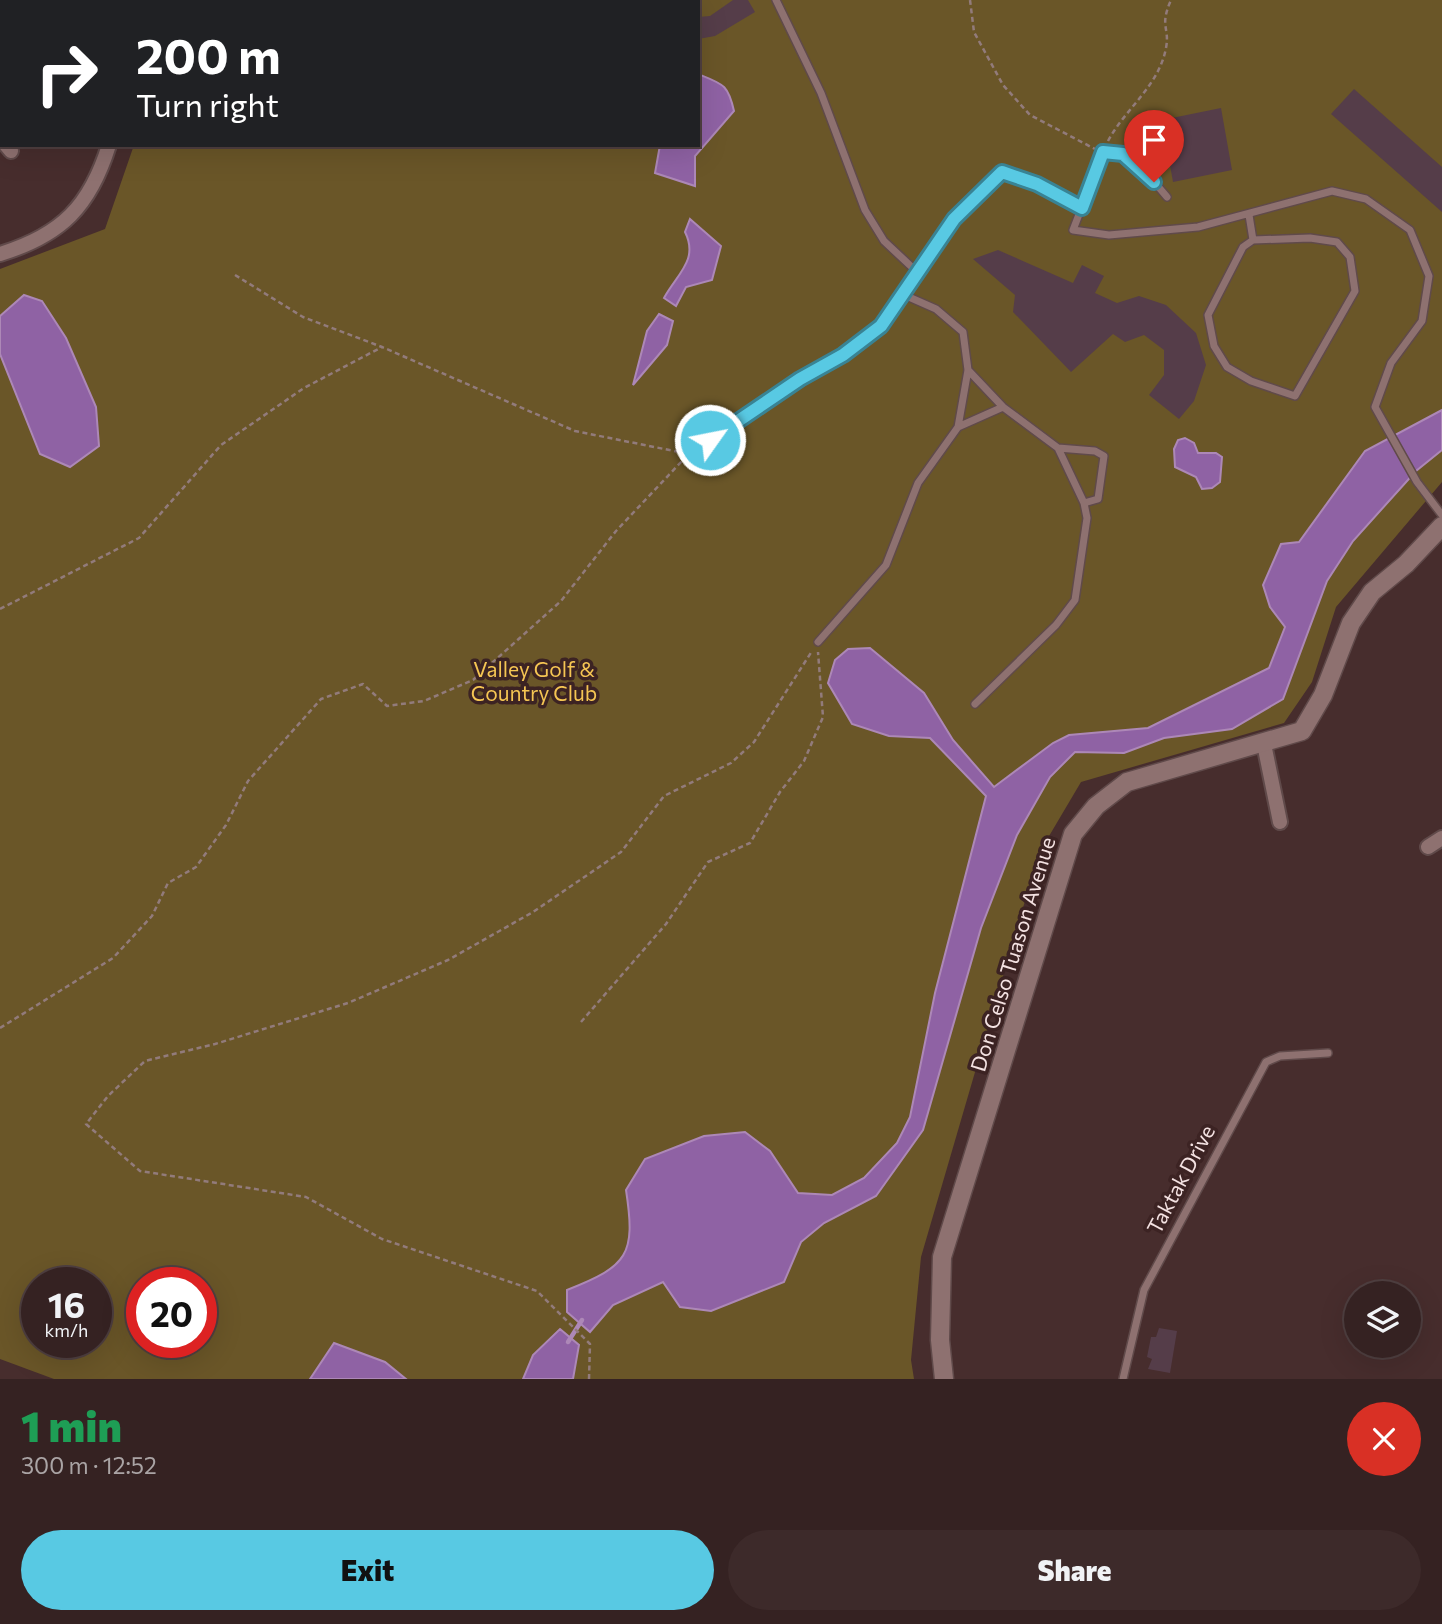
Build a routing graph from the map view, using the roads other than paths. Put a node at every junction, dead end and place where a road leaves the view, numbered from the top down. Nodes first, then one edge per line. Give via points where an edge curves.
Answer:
1 (776, 0) edge
2 (108, 147) edge
3 (1167, 197) dead end
4 (1082, 208) junction
5 (1249, 215) junction
6 (1253, 240) junction
7 (0, 254) edge
8 (916, 271) junction
9 (902, 294) junction
10 (968, 370) junction
11 (1003, 407) junction
12 (958, 427) junction
13 (1058, 448) junction
14 (689, 454) road end
15 (1084, 503) junction
16 (1442, 515) edge
17 (1442, 527) edge
18 (818, 642) road end
19 (975, 704) dead end
20 (1264, 744) junction
21 (1280, 822) dead end
22 (1442, 838) edge
23 (1428, 848) dead end
24 (1328, 1053) dead end
25 (944, 1379) edge
26 (1123, 1379) edge

1 - 8 lane via 821,93 865,210 884,241
2 - 7 street via 99,178 66,223
3 - 4 lane via 1123,154 1103,152
4 - 5 lane via 1073,230 1110,235 1198,227
4 - 8 lane via 1002,172 954,219
5 - 6 lane
5 - 16 lane via 1332,191 1366,199 1410,230 1429,276 1422,321 1391,363 1374,407 1417,482
6 - 6 lane via 1244,247 1208,315 1214,346 1227,367 1295,396 1355,291 1350,257 1336,242
8 - 9 lane
9 - 10 lane via 936,309 963,332
9 - 14 lane via 881,326 843,355
10 - 11 lane
10 - 12 lane
11 - 12 lane
11 - 13 lane
12 - 18 lane via 918,483 886,565
13 - 15 lane
13 - 15 lane via 1104,456 1098,499
15 - 19 lane via 1085,543 1075,600 1056,625
17 - 20 street, Don Celso Tuason Avenue via 1365,602 1351,623 1324,695 1302,731
20 - 21 street
20 - 25 street, Don Celso Tuason Avenue via 1127,782 1073,834 942,1257
22 - 23 street
24 - 26 lane, Taktak Drive via 1280,1056 1266,1062 1144,1290

